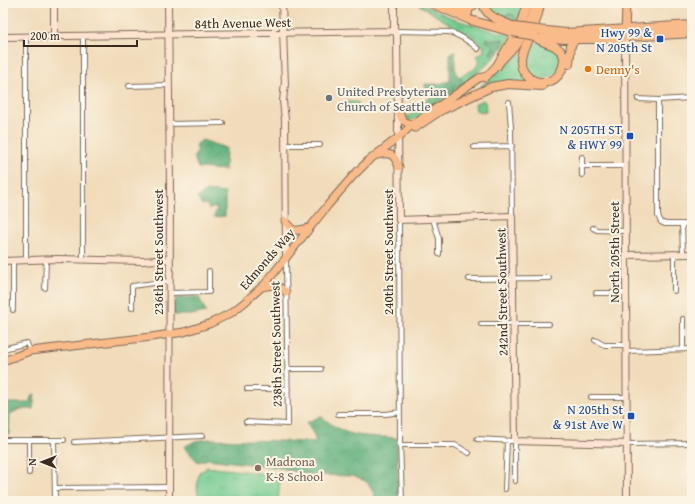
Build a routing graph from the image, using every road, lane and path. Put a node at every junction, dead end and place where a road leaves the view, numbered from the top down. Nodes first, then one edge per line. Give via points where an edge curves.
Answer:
1 (54, 3) edge
2 (168, 3) edge
3 (282, 3) edge
4 (394, 3) edge
5 (431, 3) edge
6 (476, 3) edge
7 (483, 3) edge
8 (527, 3) edge
9 (535, 3) edge
10 (540, 3) edge
11 (626, 3) edge
12 (449, 5) edge
13 (692, 25) edge
14 (513, 29) junction
15 (395, 32) junction
16 (283, 33) junction
17 (536, 33) junction
18 (625, 33) junction
19 (692, 33) edge
20 (168, 34) junction
21 (83, 35) junction
22 (3, 36) edge
23 (26, 36) junction
24 (54, 36) junction
25 (576, 39) junction
26 (478, 49) dead end
27 (497, 66) junction
28 (487, 76) junction
29 (169, 85) junction
30 (129, 86) dead end
31 (692, 98) edge
32 (638, 99) dead end
33 (658, 100) junction
34 (508, 102) dead end
35 (444, 109) junction
36 (399, 112) junction
37 (222, 123) dead end
38 (169, 124) junction
39 (413, 124) junction
40 (399, 137) junction
41 (285, 144) junction
42 (320, 145) dead end
43 (512, 146) junction
44 (474, 147) dead end
45 (375, 155) junction
46 (582, 157) dead end
47 (582, 166) junction
48 (626, 166) junction
49 (399, 167) junction
50 (582, 175) dead end
51 (512, 216) junction
52 (433, 219) junction
53 (399, 220) junction
54 (285, 221) junction
55 (682, 224) junction
56 (692, 224) edge
57 (309, 228) junction
58 (593, 228) dead end
59 (626, 231) junction
60 (439, 254) dead end
61 (674, 254) junction
62 (683, 254) junction
63 (692, 254) edge
64 (626, 255) junction
65 (286, 258) junction
66 (169, 259) junction
67 (13, 260) junction
68 (26, 260) junction
69 (46, 260) junction
70 (83, 260) junction
71 (3, 261) edge
72 (209, 271) dead end
73 (549, 278) dead end
74 (469, 279) dead end
75 (512, 279) junction
76 (169, 281) junction
77 (262, 287) junction
78 (45, 288) dead end
79 (674, 291) dead end
80 (286, 292) junction
81 (169, 293) junction
82 (596, 293) dead end
83 (626, 293) junction
84 (132, 308) dead end
85 (13, 310) dead end
86 (683, 319) dead end
87 (481, 324) dead end
88 (549, 324) dead end
89 (513, 325) junction
90 (169, 334) junction
91 (595, 340) dead end
92 (626, 348) junction
93 (3, 349) edge
94 (683, 349) junction
95 (692, 349) edge
96 (30, 351) junction
97 (3, 361) edge
98 (288, 370) junction
99 (321, 370) dead end
100 (247, 389) dead end
101 (288, 389) junction
102 (591, 397) dead end
103 (626, 397) junction
104 (400, 412) junction
105 (338, 414) dead end
106 (246, 422) dead end
107 (202, 436) dead end
108 (169, 437) junction
109 (477, 439) dead end
110 (3, 440) edge
111 (29, 440) junction
112 (54, 440) junction
113 (64, 440) dead end
114 (507, 441) junction
115 (515, 441) junction
116 (74, 442) dead end
117 (692, 443) edge
118 (627, 444) junction
119 (400, 445) junction
120 (469, 453) dead end
121 (29, 473) dead end
122 (515, 481) dead end
123 (169, 487) junction
124 (55, 488) junction
125 (505, 489) dead end
126 (55, 501) edge
127 (169, 501) edge
128 (402, 501) edge
129 (626, 501) edge

1 - 24 street
2 - 20 street, 236th Street Southwest
3 - 16 street, 238th Street Southwest
4 - 15 street, 240th Street Southwest
5 - 14 highway via 470,20
6 - 12 highway via 468,8
7 - 14 highway via 485,11
8 - 27 highway via 520,26
9 - 27 main road, Edmonds Way via 521,38
10 - 17 highway via 522,54 521,65 525,74 541,83 553,80 562,72 564,56 555,45 538,39
11 - 18 main road, North 205th Street
12 - 14 highway
13 - 18 highway
14 - 17 highway, bridge
15 - 16 street, 84th Avenue West
15 - 26 street, 84th Avenue West via 449,32 468,40
15 - 36 street, 240th Street Southwest
16 - 20 street, 84th Avenue West
16 - 41 street, 238th Street Southwest
17 - 18 highway
17 - 25 highway
18 - 19 highway
18 - 25 highway
18 - 48 street, North 205th Street
20 - 21 street, 84th Avenue West
20 - 29 street, 236th Street Southwest
21 - 24 street, 84th Avenue West
21 - 70 street
22 - 23 street, 84th Avenue West
23 - 24 street, 84th Avenue West
23 - 68 street
25 - 35 highway via 571,44 568,70 556,83 544,86 508,84 491,87
27 - 28 main road, Edmonds Way
28 - 35 main road, Edmonds Way
28 - 39 main road, Edmonds Way via 479,78
29 - 30 street
29 - 38 street, 236th Street Southwest
31 - 33 street
32 - 33 street
33 - 55 street via 658,216 661,222
34 - 43 street, 242nd Street Southwest
35 - 40 main road, Edmonds Way
36 - 39 main road via 402,121
36 - 40 street, 240th Street Southwest
37 - 38 street
38 - 66 street, 236th Street Southwest
39 - 40 main road, Edmonds Way
40 - 45 main road, Edmonds Way
40 - 49 street, 240th Street Southwest
41 - 42 street
41 - 54 street, 238th Street Southwest
43 - 44 street
43 - 51 street, 242nd Street Southwest
45 - 49 main road via 392,155
45 - 57 main road, Edmonds Way
46 - 47 street
47 - 48 street
47 - 50 street
48 - 59 street, North 205th Street
49 - 53 street, 240th Street Southwest
51 - 52 street
51 - 75 street, 242nd Street Southwest
52 - 53 street
52 - 60 street via 439,239
53 - 104 street, 240th Street Southwest
54 - 57 main road via 291,229 297,231
54 - 65 street, 238th Street Southwest
55 - 56 street
55 - 62 street
57 - 65 main road, Edmonds Way
58 - 59 street
59 - 64 street, North 205th Street
61 - 62 street
61 - 64 street
61 - 79 street
62 - 63 street
64 - 83 street, North 205th Street
65 - 77 main road, Edmonds Way
65 - 80 street, 238th Street Southwest
66 - 70 street
66 - 76 street, 236th Street Southwest
67 - 68 street
67 - 71 street
67 - 85 street
68 - 69 street
69 - 70 street
69 - 78 street
72 - 81 street via 209,292
73 - 75 street
74 - 75 street
75 - 89 street, 242nd Street Southwest
76 - 81 street, 236th Street Southwest
76 - 84 street via 132,286
77 - 80 main road via 273,285
77 - 90 main road, Edmonds Way via 224,316 193,330
80 - 98 street, 238th Street Southwest
81 - 90 street, 236th Street Southwest
82 - 83 street
83 - 92 street, North 205th Street
86 - 94 street
87 - 89 street
88 - 89 street
89 - 115 street, 242nd Street Southwest
90 - 96 main road, Edmonds Way
90 - 108 street, 236th Street Southwest
91 - 92 street via 604,345
92 - 94 street
92 - 103 street, North 205th Street
93 - 96 street via 27,343
94 - 95 street
96 - 97 main road, Edmonds Way
98 - 99 street
98 - 101 street, 238th Street Southwest
100 - 101 street
101 - 106 street, 238th Street Southwest via 288,424
102 - 103 street
103 - 118 street, North 205th Street
104 - 105 street
104 - 119 street, 240th Street Southwest
107 - 108 street
108 - 116 street
108 - 123 street, 236th Street Southwest
109 - 114 street
110 - 111 street
111 - 112 street
111 - 121 street
112 - 113 street
112 - 124 street
114 - 115 street
114 - 125 street
115 - 118 street
115 - 122 street, 242nd Street Southwest
117 - 118 street
118 - 129 street, North 205th Street
119 - 120 street via 455,445
119 - 128 street, 240th Street Southwest
123 - 124 street
123 - 127 street, 236th Street Southwest
124 - 126 street

